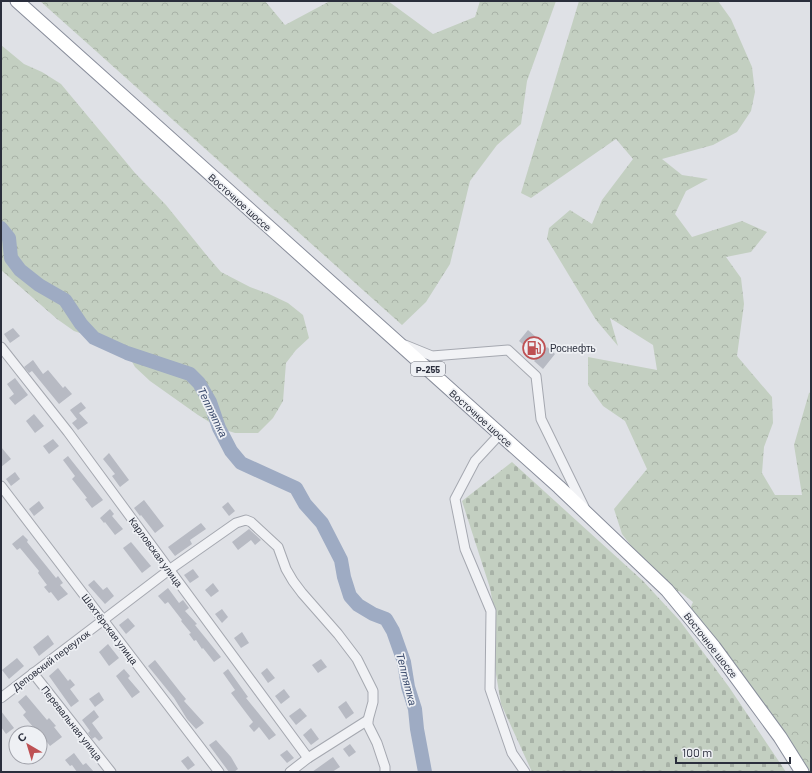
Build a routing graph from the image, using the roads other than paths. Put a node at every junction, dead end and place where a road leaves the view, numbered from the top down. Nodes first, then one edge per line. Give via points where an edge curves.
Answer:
1 (17, 1) edge
2 (396, 341) junction
3 (1, 347) edge
4 (500, 434) junction
5 (1, 486) edge
6 (587, 514) junction
7 (169, 570) junction
8 (103, 621) junction
9 (33, 673) junction
10 (1, 698) edge
11 (368, 720) junction
12 (308, 758) junction
13 (111, 772) edge
14 (219, 772) edge
15 (290, 772) edge
16 (385, 772) edge
17 (525, 772) edge
18 (802, 772) edge

1 - 2 highway, Восточное шоссе / Р-255
2 - 4 highway, Восточное шоссе / Р-255
2 - 6 street via 432,356 508,350 536,376 541,419
3 - 7 street, Карловская улица via 68,432
4 - 6 highway, Восточное шоссе / Р-255
4 - 17 street via 475,461 455,499 465,549 491,611 490,689 512,753
5 - 8 street, Шахтёрская улица
6 - 18 highway, Восточное шоссе / Р-255 via 667,590 714,647 780,737
7 - 8 street, Деповский переулок
7 - 11 street, Деповский переулок via 236,523 246,520 251,522 278,547 293,581 357,659 373,691 374,702
7 - 12 street, Карловская улица
8 - 9 street, Деповский переулок
8 - 14 street, Шахтёрская улица
9 - 10 street, Деповский переулок
9 - 13 street, Перевальная улица
11 - 12 street
11 - 16 street
12 - 15 street

